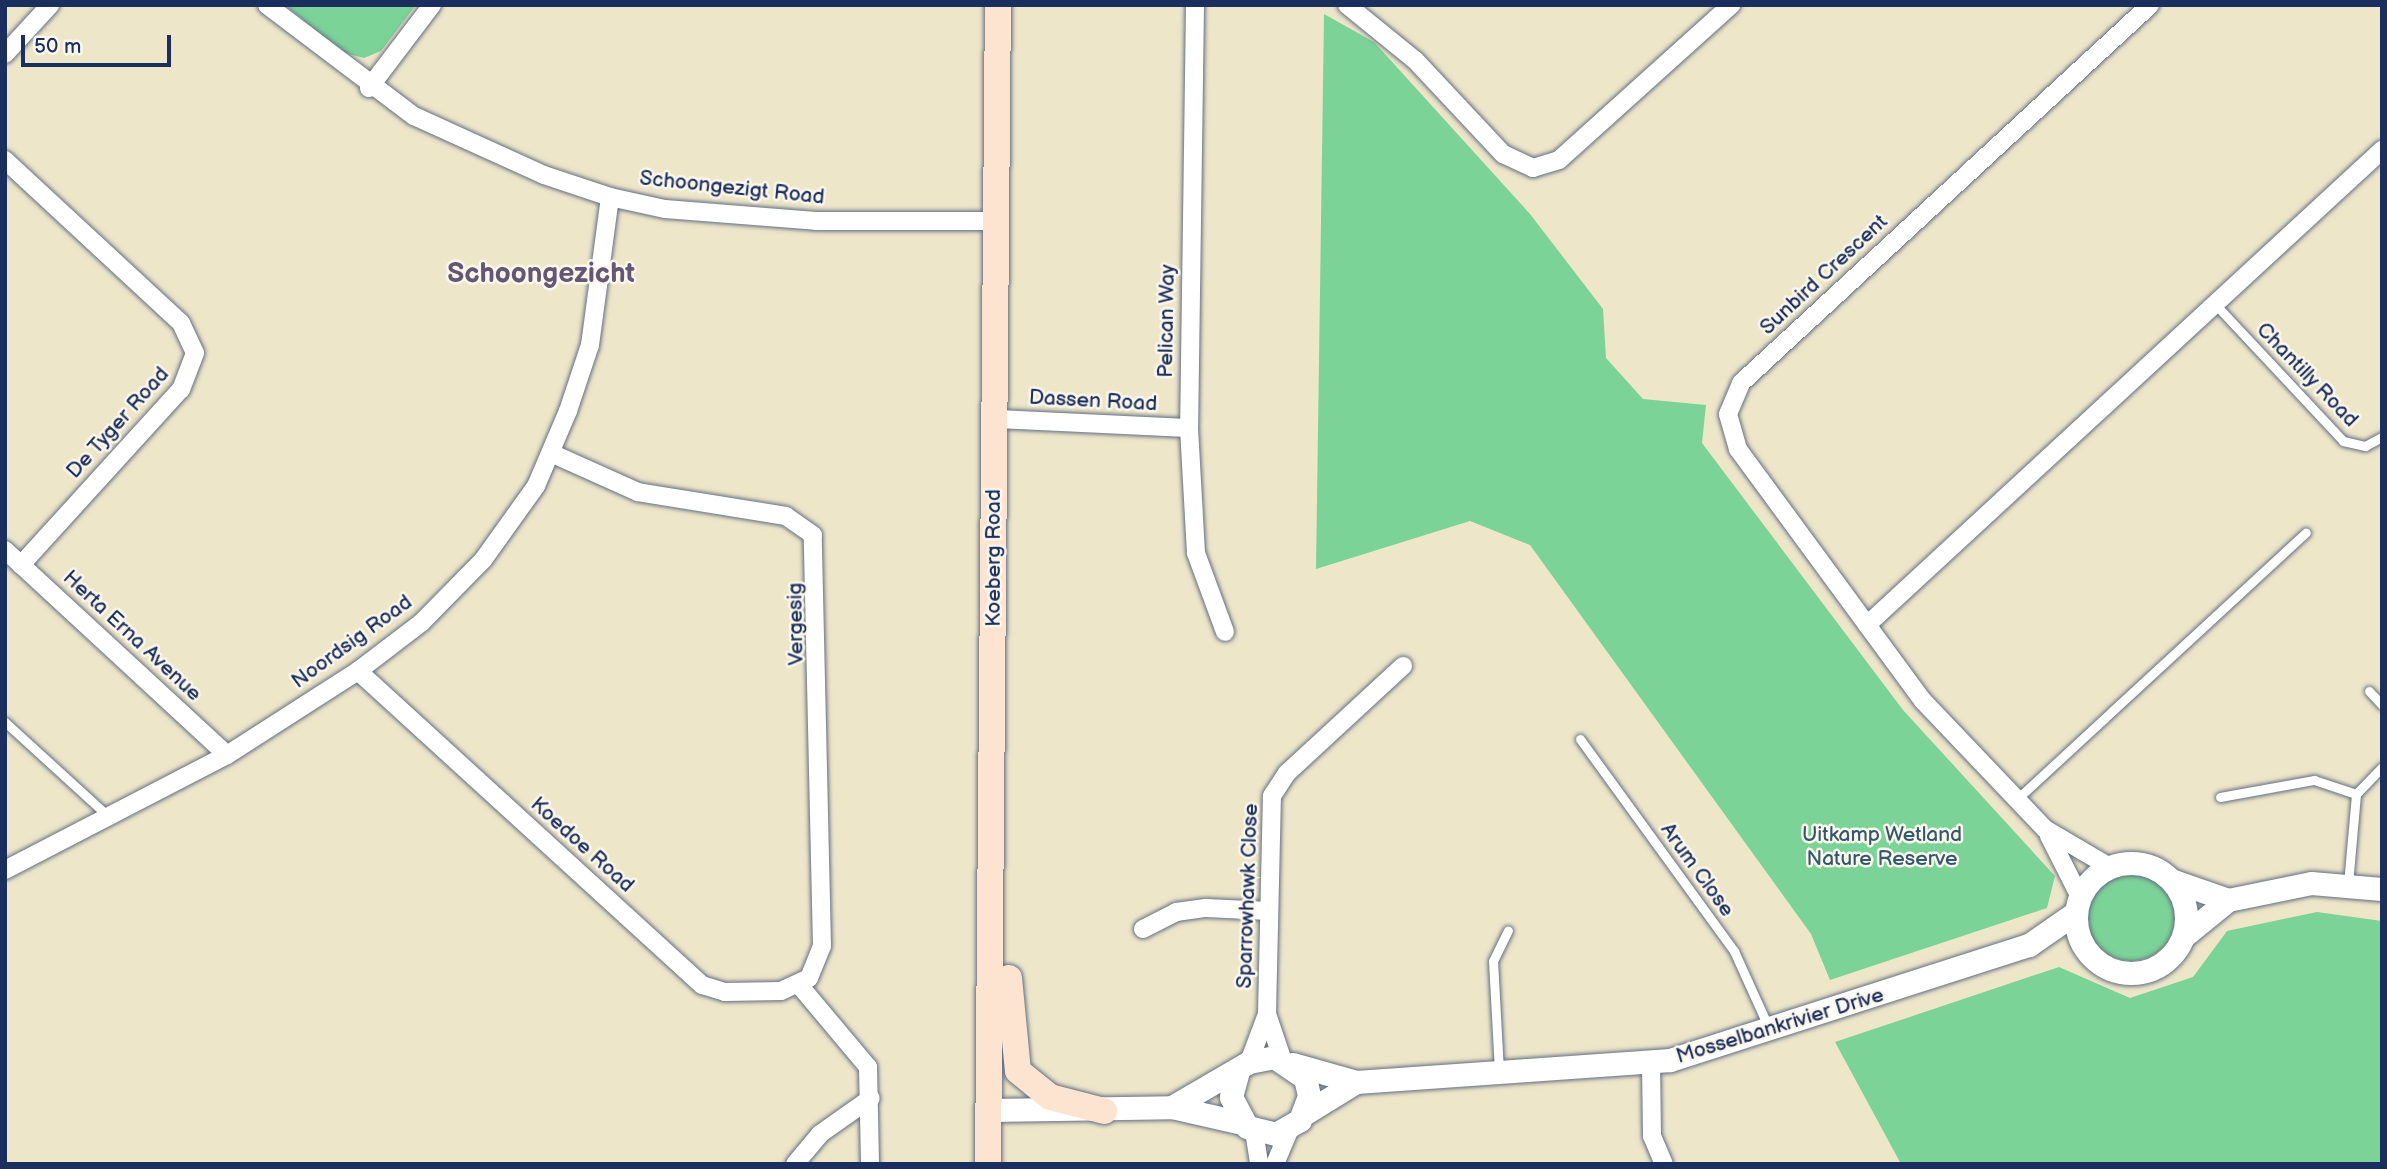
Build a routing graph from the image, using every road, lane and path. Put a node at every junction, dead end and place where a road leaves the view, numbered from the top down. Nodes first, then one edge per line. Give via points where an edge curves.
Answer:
1 (50, 5) edge
2 (267, 5) edge
3 (432, 5) edge
4 (998, 5) edge
5 (1195, 5) edge
6 (1347, 5) edge
7 (1731, 5) edge
8 (2150, 5) edge
9 (1372, 10) edge
10 (5, 54) edge
11 (369, 88) junction
12 (2382, 150) edge
13 (5, 160) edge
14 (610, 197) junction
15 (994, 221) junction
16 (2215, 304) junction
17 (996, 419) junction
18 (1189, 428) junction
19 (2382, 437) edge
20 (551, 453) junction
21 (2306, 532) dead end
22 (5, 550) edge
23 (21, 565) junction
24 (1867, 625) junction
25 (1225, 632) dead end
26 (1403, 666) dead end
27 (358, 671) junction
28 (2370, 691) dead end
29 (2382, 705) edge
30 (5, 722) edge
31 (1580, 739) dead end
32 (227, 755) junction
33 (2382, 768) edge
34 (2356, 794) junction
35 (2220, 797) dead end
36 (2017, 799) junction
37 (108, 816) junction
38 (2045, 829) junction
39 (2108, 866) junction
40 (5, 870) edge
41 (2174, 881) junction
42 (2348, 884) junction
43 (2382, 889) edge
44 (2228, 900) junction
45 (2077, 904) junction
46 (993, 905) junction
47 (1269, 911) junction
48 (1143, 929) dead end
49 (1508, 930) dead end
50 (2185, 935) junction
51 (2029, 945) junction
52 (2084, 949) junction
53 (800, 986) junction
54 (1267, 1014) junction
55 (1770, 1031) junction
56 (1288, 1061) junction
57 (1651, 1063) junction
58 (1244, 1067) junction
59 (1499, 1073) junction
60 (1356, 1083) junction
61 (872, 1098) junction
62 (1172, 1107) junction
63 (990, 1110) junction
64 (1104, 1111) junction
65 (1297, 1121) junction
66 (1248, 1127) junction
67 (795, 1164) edge
68 (870, 1164) edge
69 (988, 1164) edge
70 (1259, 1164) edge
71 (1275, 1164) edge
72 (1664, 1164) edge

1 - 10 street
2 - 11 street, Schoongezigt Road
3 - 11 street
4 - 15 main road, Koeberg Road
5 - 18 street, Pelican Way
6 - 9 street
7 - 9 street via 1559,160 1533,167 1503,154
8 - 24 street, Sunbird Crescent via 1735,392 1728,426 1738,449
11 - 14 street, Schoongezigt Road via 486,151
12 - 16 street
13 - 23 street, De Tyger Road via 181,323 195,353 185,384
14 - 15 street, Schoongezigt Road via 665,209 816,221
14 - 20 street, Noordsig Road via 590,345
15 - 17 main road, Koeberg Road
16 - 19 lane, Chantilly Road via 2343,441 2365,446
16 - 24 street
17 - 18 street, Dassen Road
17 - 46 main road, Koeberg Road
18 - 25 street, Pelican Way via 1196,553
20 - 27 street, Noordsig Road via 483,560 422,622
20 - 53 street, Vergesig via 638,492 786,516 813,535 822,946 816,969
21 - 36 lane
22 - 23 street, Herta Erna Avenue
23 - 32 street, Herta Erna Avenue
24 - 36 street, Sunbird Crescent via 1923,701
26 - 47 street, Sparrowhawk Close via 1276,787
27 - 32 street, Noordsig Road
27 - 53 street, Koedoe Road via 695,979 724,992
28 - 29 lane
30 - 37 lane
31 - 55 lane, Arum Close via 1734,951
32 - 37 street, Noordsig Road
33 - 34 lane
34 - 35 lane via 2314,780
34 - 42 lane
36 - 38 street, Sunbird Crescent
37 - 40 street, Noordsig Road
38 - 39 street, Sunbird Crescent
38 - 45 street, Sunbird Crescent
39 - 41 street via 2132,861
39 - 45 street, Mosselbankrivier Drive
41 - 44 street
41 - 50 street via 2186,907
42 - 43 street
42 - 44 street via 2292,885
44 - 50 street
45 - 51 street, Mosselbankrivier Drive
45 - 52 street
46 - 63 main road, Koeberg Road
46 - 64 main road via 1008,925 1011,1050 1018,1071 1050,1097
47 - 48 street via 1206,908 1176,912
47 - 54 street, Sparrowhawk Close
49 - 59 lane via 1493,961
50 - 52 street via 2172,956 2151,970 2126,974 2103,966
51 - 52 street, Mosselbankrivier Drive
51 - 55 street, Mosselbankrivier Drive
53 - 61 street via 863,1057
54 - 56 street, Sparrowhawk Close
54 - 58 street, Sparrowhawk Close
55 - 57 street, Mosselbankrivier Drive
56 - 58 street, Mosselbankrivier Drive
56 - 60 street, Mosselbankrivier Drive
56 - 65 street via 1308,1087
57 - 59 street, Mosselbankrivier Drive
57 - 72 street via 1652,1136
58 - 62 street, Mosselbankrivier Drive
58 - 66 street via 1231,1097
59 - 60 street, Mosselbankrivier Drive
60 - 65 street, Mosselbankrivier Drive
61 - 67 street via 820,1134
61 - 68 street
62 - 64 street, Mosselbankrivier Drive
62 - 66 street, Mosselbankrivier Drive
63 - 64 street, Mosselbankrivier Drive
63 - 69 main road, Koeberg Road
65 - 66 street, Mosselbankrivier Drive
65 - 71 street
66 - 70 street

